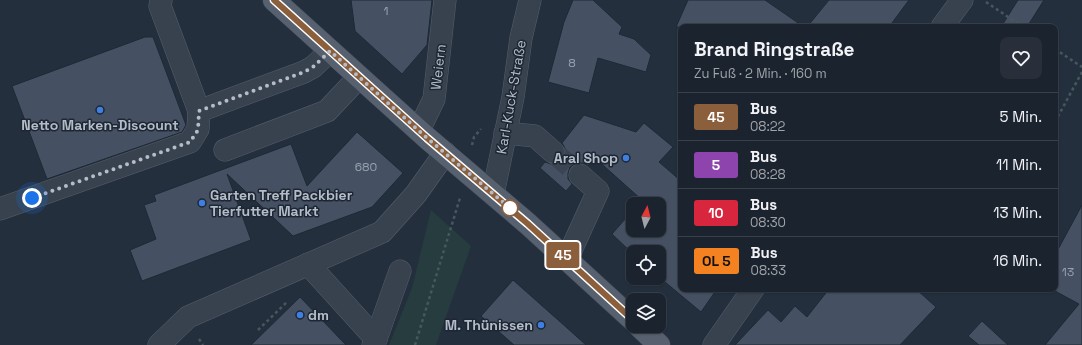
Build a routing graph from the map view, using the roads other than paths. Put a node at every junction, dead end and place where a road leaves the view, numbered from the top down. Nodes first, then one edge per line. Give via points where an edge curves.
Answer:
1 (161, 0) edge
2 (274, 0) edge
3 (445, 0) edge
4 (530, 0) edge
5 (962, 0) edge
6 (944, 24) edge
7 (330, 51) junction
8 (359, 76) junction
9 (199, 111) junction
10 (419, 130) junction
11 (505, 133) junction
12 (225, 150) dead end
13 (554, 152) tunnel mouth
14 (446, 153) junction
15 (580, 175) tunnel mouth
16 (493, 194) junction
17 (0, 209) edge
18 (567, 258) junction
19 (308, 264) junction
20 (400, 271) dead end
21 (751, 292) edge
22 (626, 313) edge
23 (646, 333) edge
24 (374, 342) edge
25 (159, 345) edge
26 (659, 345) edge
27 (714, 345) edge

1 - 9 street via 160,6
2 - 7 main road
3 - 10 street, Weiern via 434,99
4 - 11 street, Karl-Kuck-Straße
5 - 6 street
7 - 8 main road
7 - 9 street via 304,72
8 - 10 main road
8 - 12 street via 327,111
9 - 17 street via 198,130 190,142
10 - 14 main road
11 - 13 street via 535,136
11 - 16 street, Karl-Kuck-Straße
14 - 16 main road
14 - 19 street via 416,194 382,232
15 - 18 street via 598,190
16 - 18 main road
18 - 22 main road
19 - 24 street
19 - 25 street via 188,317
20 - 24 street
21 - 27 street
23 - 26 main road

